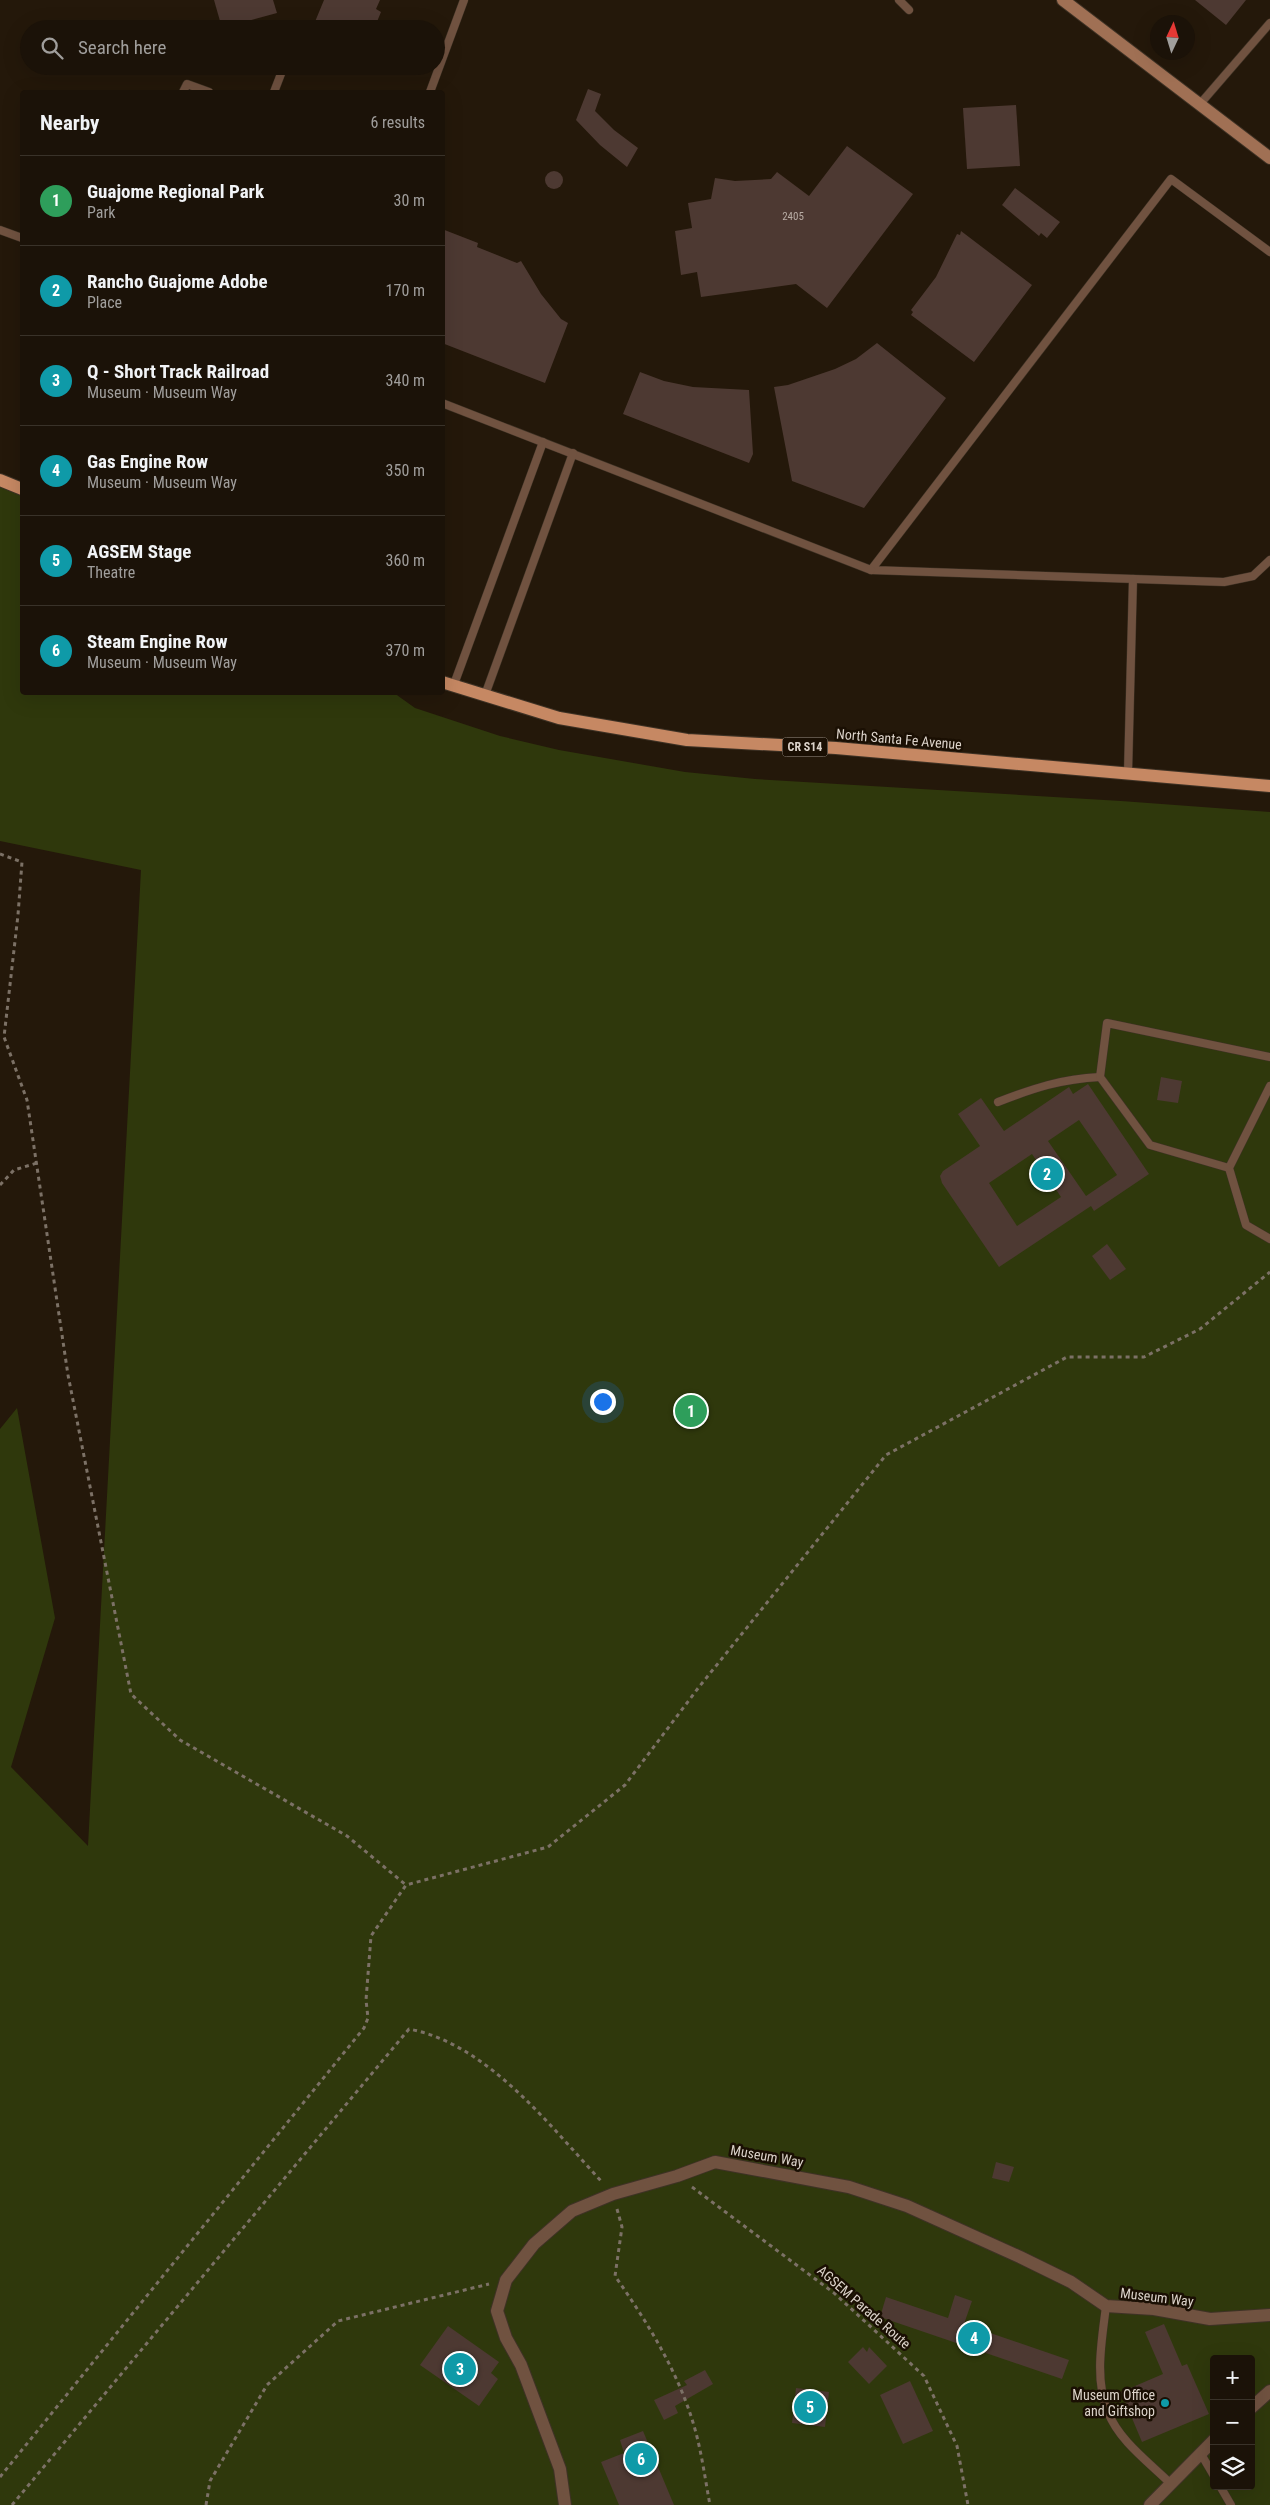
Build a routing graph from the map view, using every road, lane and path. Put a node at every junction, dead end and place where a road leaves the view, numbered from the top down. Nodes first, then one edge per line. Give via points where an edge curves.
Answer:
1 (464, 0) edge
2 (899, 0) edge
3 (1063, 0) edge
4 (909, 10) dead end
5 (1270, 24) edge
6 (445, 51) edge
7 (281, 75) edge
8 (436, 75) edge
9 (184, 90) edge
10 (204, 90) edge
11 (275, 90) edge
12 (431, 90) edge
13 (1200, 104) junction
14 (1270, 158) edge
15 (0, 230) edge
16 (20, 237) edge
17 (1270, 252) edge
18 (445, 404) edge
19 (543, 442) junction
20 (573, 454) junction
21 (0, 480) edge
22 (20, 488) edge
23 (1270, 560) edge
24 (871, 570) junction
25 (1133, 579) junction
26 (448, 684) edge
27 (485, 695) junction
28 (1128, 773) junction
29 (1270, 786) edge
30 (0, 854) edge
31 (1270, 1056) edge
32 (1100, 1077) junction
33 (1270, 1086) edge
34 (998, 1102) dead end
35 (37, 1163) junction
36 (1229, 1168) junction
37 (0, 1185) edge
38 (1270, 1239) edge
39 (1270, 1272) edge
40 (406, 1886) junction
41 (677, 2176) junction
42 (613, 2194) junction
43 (506, 2280) junction
44 (1106, 2306) junction
45 (1270, 2315) edge
46 (1270, 2391) edge
47 (1255, 2404) edge
48 (1210, 2444) edge
49 (1201, 2454) junction
50 (1210, 2469) edge
51 (0, 2477) edge
52 (1171, 2484) junction
53 (1222, 2490) edge
54 (12, 2505) edge
55 (206, 2505) edge
56 (564, 2505) edge
57 (710, 2505) edge
58 (968, 2505) edge
59 (1150, 2505) edge
60 (1231, 2505) edge

1 - 6 lane
2 - 4 lane
3 - 13 street
5 - 13 lane
7 - 11 lane
8 - 12 lane
9 - 10 lane via 187,84
13 - 14 street
15 - 16 lane
17 - 24 lane via 1171,179
18 - 19 lane
19 - 20 lane
19 - 26 lane
20 - 24 lane
20 - 27 lane
21 - 22 main road
23 - 25 lane via 1253,576 1224,582
24 - 25 lane
25 - 28 lane
26 - 27 main road, North Santa Fe Avenue / CR S14
27 - 28 main road, North Santa Fe Avenue / CR S14 via 559,718 687,740 836,748
28 - 29 main road, North Santa Fe Avenue / CR S14
30 - 35 path via 22,862 4,1037 27,1100
31 - 32 lane via 1107,1023
32 - 34 lane via 1069,1079
32 - 36 lane via 1150,1145
33 - 36 lane
35 - 37 path via 14,1170
35 - 40 path via 68,1375 131,1694 180,1740 347,1836
36 - 38 lane via 1246,1225
39 - 40 path via 1200,1329 1144,1357 1067,1357 886,1456 699,1687 625,1786 548,1847
40 - 51 path via 371,1936 366,2000 368,2018 364,2028
41 - 42 street, Museum Way
41 - 44 street, Museum Way via 715,2162 849,2187 907,2206 965,2232 1071,2282
41 - 58 path, AGSEM Parade Route via 834,2293 924,2376 957,2446
42 - 43 street, Museum Way via 572,2211 534,2244
42 - 54 path via 534,2109 482,2061 426,2032 409,2029
42 - 57 path via 622,2227 615,2276 650,2326 684,2398 698,2440
43 - 55 path via 338,2321 268,2385 210,2481
43 - 56 street, Museum Way via 497,2311 560,2470
44 - 45 street, Museum Way via 1154,2309 1210,2319
44 - 52 lane via 1100,2384 1108,2413 1127,2441
46 - 47 street
48 - 49 street
49 - 50 lane
49 - 52 street
52 - 59 street
53 - 60 lane

